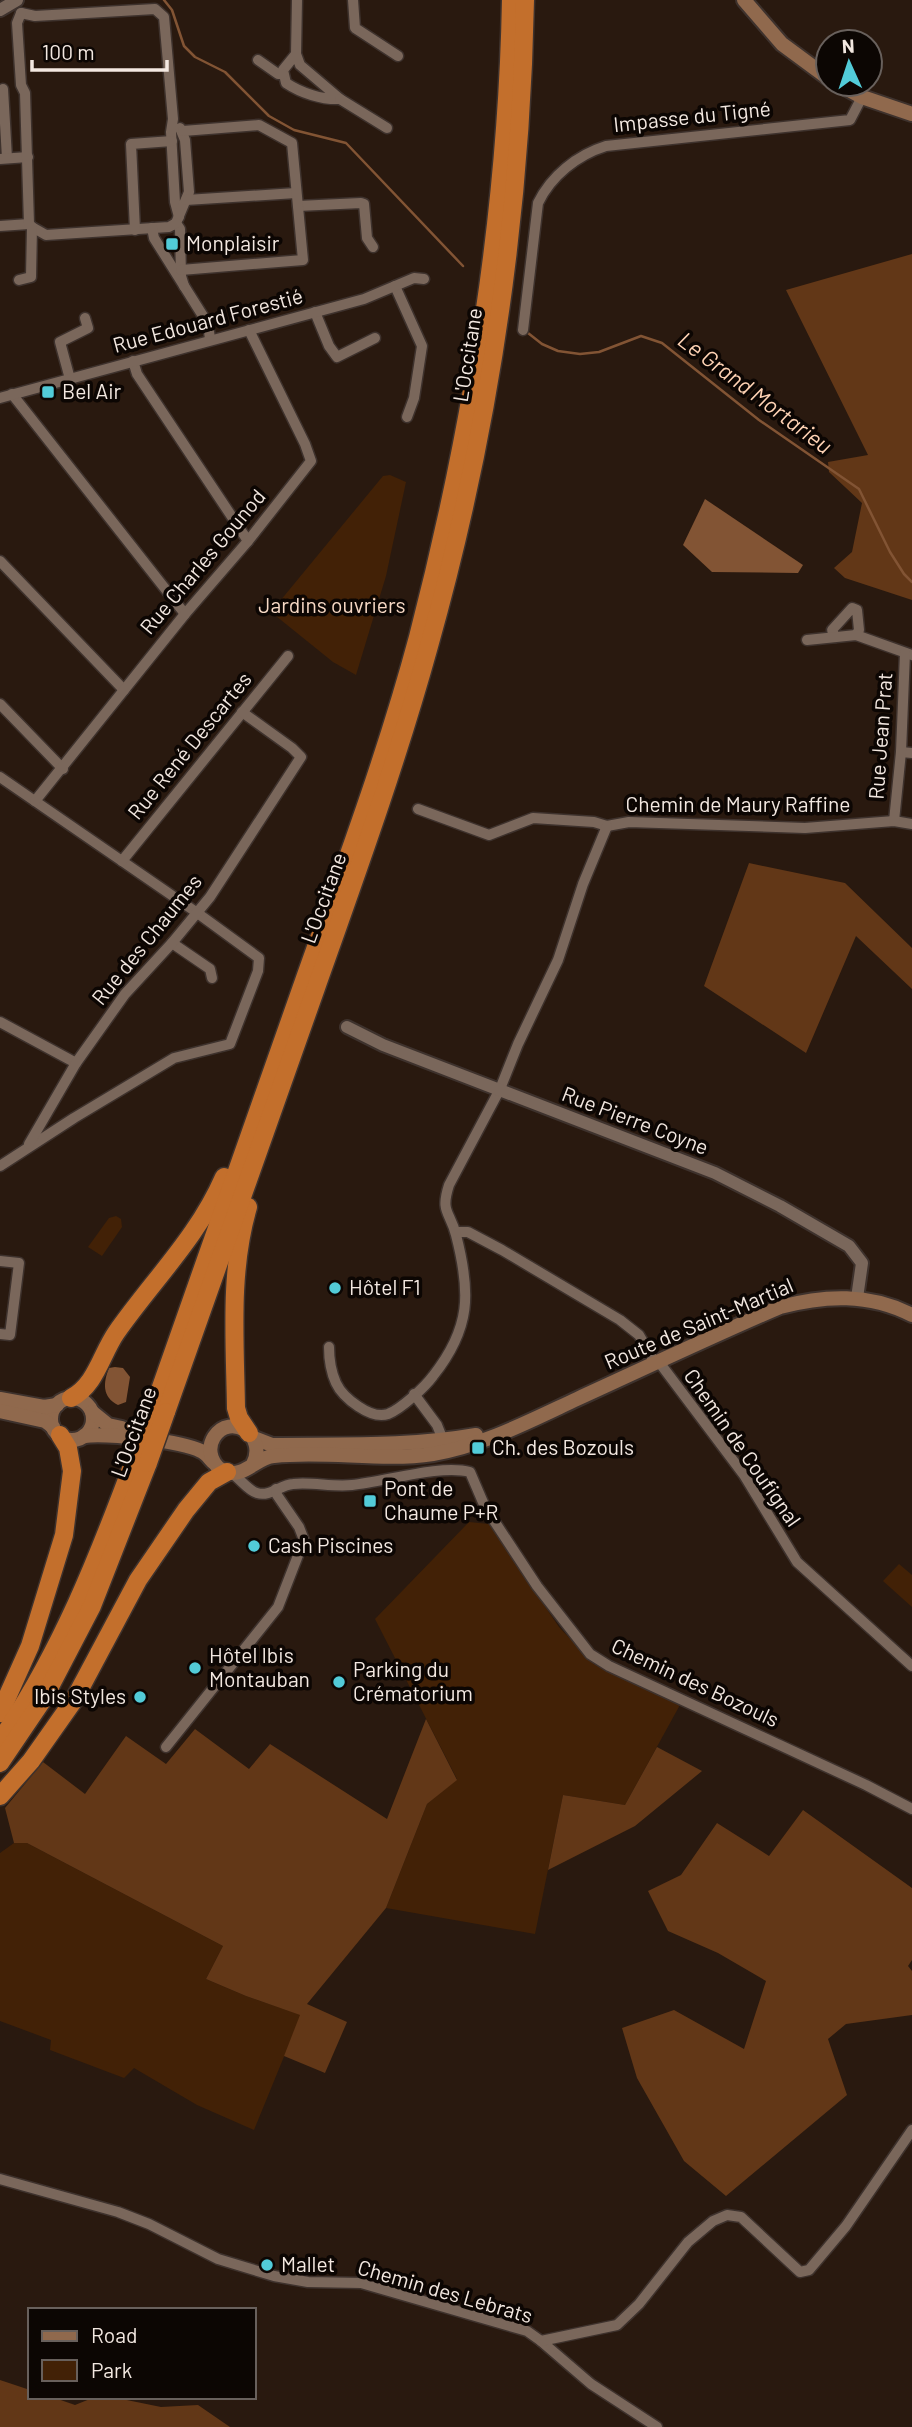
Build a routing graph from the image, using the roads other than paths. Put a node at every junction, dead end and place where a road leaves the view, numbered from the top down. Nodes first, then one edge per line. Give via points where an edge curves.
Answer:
1 (297, 0) edge
2 (353, 0) edge
3 (511, 0) edge
4 (525, 0) edge
5 (744, 0) edge
6 (16, 4) edge
7 (0, 10) edge
8 (296, 54) junction
9 (398, 56) dead end
10 (258, 60) dead end
11 (814, 68) edge
12 (283, 74) junction
13 (21, 85) junction
14 (2, 89) edge
15 (861, 98) edge
16 (865, 98) edge
17 (340, 99) junction
18 (912, 114) edge
19 (173, 119) junction
20 (387, 128) dead end
21 (183, 131) junction
22 (172, 141) junction
23 (28, 157) junction
24 (4, 158) edge
25 (296, 193) junction
26 (186, 200) junction
27 (298, 206) junction
28 (177, 220) junction
29 (0, 226) edge
30 (30, 226) junction
31 (152, 228) junction
32 (135, 230) junction
33 (373, 247) dead end
34 (181, 270) junction
35 (424, 279) dead end
36 (19, 280) dead end
37 (184, 286) junction
38 (395, 286) junction
39 (315, 312) junction
40 (85, 318) dead end
41 (249, 330) junction
42 (523, 330) dead end
43 (375, 338) dead end
44 (210, 339) junction
45 (133, 361) junction
46 (70, 379) junction
47 (12, 394) junction
48 (0, 398) edge
49 (407, 417) dead end
50 (248, 541) junction
51 (0, 561) edge
52 (185, 614) junction
53 (856, 635) junction
54 (835, 637) junction
55 (807, 640) dead end
56 (908, 654) edge
57 (288, 656) dead end
58 (124, 690) junction
59 (0, 704) edge
60 (242, 712) junction
61 (906, 752) edge
62 (63, 769) junction
63 (0, 777) edge
64 (35, 801) junction
65 (418, 809) dead end
66 (894, 821) junction
67 (912, 824) edge
68 (607, 826) junction
69 (122, 861) junction
70 (196, 912) junction
71 (172, 943) junction
72 (212, 978) dead end
73 (0, 1022) edge
74 (347, 1027) dead end
75 (76, 1063) junction
76 (500, 1089) junction
77 (263, 1117) junction
78 (26, 1148) junction
79 (0, 1166) edge
80 (456, 1232) junction
81 (0, 1261) edge
82 (857, 1298) junction
83 (912, 1315) edge
84 (0, 1334) edge
85 (329, 1347) dead end
86 (657, 1362) junction
87 (414, 1394) junction
88 (0, 1399) edge
89 (64, 1402) junction
90 (0, 1411) edge
91 (92, 1412) junction
92 (429, 1418) junction
93 (508, 1429) junction
94 (56, 1431) junction
95 (216, 1434) junction
96 (251, 1435) junction
97 (84, 1436) junction
98 (443, 1440) junction
99 (422, 1443) junction
100 (376, 1456) junction
101 (142, 1460) junction
102 (252, 1465) junction
103 (224, 1470) junction
104 (276, 1489) junction
105 (257, 1493) junction
106 (912, 1666) edge
107 (0, 1713) edge
108 (0, 1741) edge
109 (166, 1747) dead end
110 (0, 1763) edge
111 (0, 1796) edge
112 (912, 1809) edge
113 (912, 2130) edge
114 (0, 2179) edge
115 (541, 2340) junction
116 (657, 2427) edge

1 - 8 street
2 - 9 street via 355,27
3 - 77 highway, L'Occitane via 494,244 482,334 443,538 384,751
4 - 77 highway, L'Occitane via 508,246 480,426 456,541 397,754
5 - 11 main road via 782,44
6 - 7 street
6 - 13 street
6 - 19 street via 35,16 155,9 164,17
8 - 12 street
8 - 17 street via 300,65
10 - 12 street
12 - 17 street via 295,89
13 - 14 street
13 - 23 street
14 - 24 street
15 - 42 street, Impasse du Tigné via 850,120 606,146 566,167 547,185 538,203
16 - 18 main road
17 - 20 street
19 - 21 street
19 - 22 street
21 - 25 street via 259,125 292,143
21 - 26 street
22 - 28 street
22 - 32 street via 131,144
23 - 24 street
23 - 30 street
25 - 26 street
25 - 27 street
26 - 28 street
27 - 33 street via 362,202 367,238
27 - 34 street via 303,260
28 - 31 street via 169,227
28 - 34 street
29 - 30 street
30 - 32 street via 46,235
30 - 36 street via 31,277
31 - 32 street
31 - 37 street
34 - 37 street
35 - 38 street, Rue Edouard Forestié
37 - 44 street via 208,324
38 - 39 street, Rue Edouard Forestié
38 - 49 street via 422,345
39 - 41 street, Rue Edouard Forestié
39 - 43 street via 337,357
40 - 46 street via 88,328 60,342
41 - 44 street, Rue Edouard Forestié
41 - 50 street, Rue Charles Gounod via 311,461
44 - 45 street, Rue Edouard Forestié
45 - 46 street, Rue Edouard Forestié
45 - 50 street via 137,374
46 - 47 street, Rue Edouard Forestié
47 - 48 street, Rue Edouard Forestié
47 - 52 street
50 - 52 street, Rue Charles Gounod
51 - 58 street
52 - 58 street, Rue Charles Gounod
53 - 54 street
53 - 54 street via 857,610 852,608 832,631
53 - 56 street
54 - 55 street
56 - 61 street, Rue Jean Prat
57 - 60 street, Rue René Descartes
58 - 62 street, Rue Charles Gounod
59 - 62 street
60 - 69 street, Rue René Descartes
60 - 70 street, Rue des Chaumes via 301,757
61 - 66 street, Rue Jean Prat
62 - 64 street, Rue Charles Gounod
63 - 64 street
64 - 69 street
65 - 68 street, Chemin de Maury Raffine via 489,835 533,818
66 - 67 street, Chemin de Maury Raffine
66 - 68 street, Chemin de Maury Raffine via 805,828 629,822
68 - 76 street, Chemin de Maury Raffine via 558,960
69 - 70 street
70 - 71 street, Rue des Chaumes
70 - 78 street via 259,958 230,1044 174,1058
71 - 72 street via 210,969
71 - 75 street, Rue des Chaumes via 125,994
73 - 75 street
74 - 76 street, Rue Pierre Coyne
75 - 78 street, Rue des Chaumes
76 - 80 street, Chemin de Maury Raffine via 443,1202
76 - 82 street, Rue Pierre Coyne via 715,1173 849,1246 862,1263
77 - 89 highway via 237,1147 196,1230 116,1334 87,1387
77 - 96 highway via 261,1165 247,1211 235,1281 236,1408
77 - 101 highway, L'Occitane, bridge
78 - 79 street
80 - 86 street, Chemin de Coufignal via 502,1250 620,1320 639,1335
80 - 87 street via 465,1282 462,1329 432,1378
81 - 84 street via 19,1263 10,1335
82 - 83 main road, Route de Saint-Martial
82 - 86 main road, Route de Saint-Martial via 810,1299 780,1307
85 - 87 street via 337,1386 364,1412 389,1414
86 - 93 main road, Route de Saint-Martial
86 - 106 street, Chemin de Coufignal via 744,1475 797,1562
87 - 92 street
88 - 89 main road via 44,1407
89 - 91 main road via 84,1402
89 - 94 main road via 52,1415
90 - 94 main road via 45,1421
91 - 95 main road via 116,1428 195,1439
91 - 97 main road via 92,1425
92 - 98 street
92 - 99 street via 430,1434
93 - 98 main road, Route de Saint-Martial
93 - 100 main road, Route de Saint-Martial via 435,1453
94 - 97 main road via 72,1440
94 - 107 highway via 68,1448 72,1471 64,1535 30,1646
95 - 96 main road via 229,1427
95 - 103 main road via 210,1448
96 - 99 main road, Route de Saint-Martial via 272,1445
96 - 102 main road via 257,1451
97 - 103 main road via 108,1434 189,1447 204,1452
98 - 99 main road, Route de Saint-Martial
98 - 100 main road via 435,1448
100 - 102 main road, Route de Saint-Martial via 272,1456
101 - 108 highway, L'Occitane via 71,1619
101 - 110 highway, L'Occitane via 92,1606 44,1698
102 - 103 main road via 245,1471
102 - 105 street via 251,1484
103 - 105 street
103 - 111 highway via 186,1510 138,1580 74,1700
104 - 105 street, Chemin des Bozouls
104 - 109 street via 304,1539 278,1607
104 - 112 street, Chemin des Bozouls via 295,1483 351,1485 442,1471 470,1472 500,1530 590,1654
113 - 115 street via 846,2226 809,2270 803,2272 741,2217 727,2215 688,2242 617,2325
114 - 115 street, Chemin des Lebrats via 118,2212 240,2266 308,2282 361,2283 527,2331
115 - 116 street, Chemin des Lebrats via 591,2384

